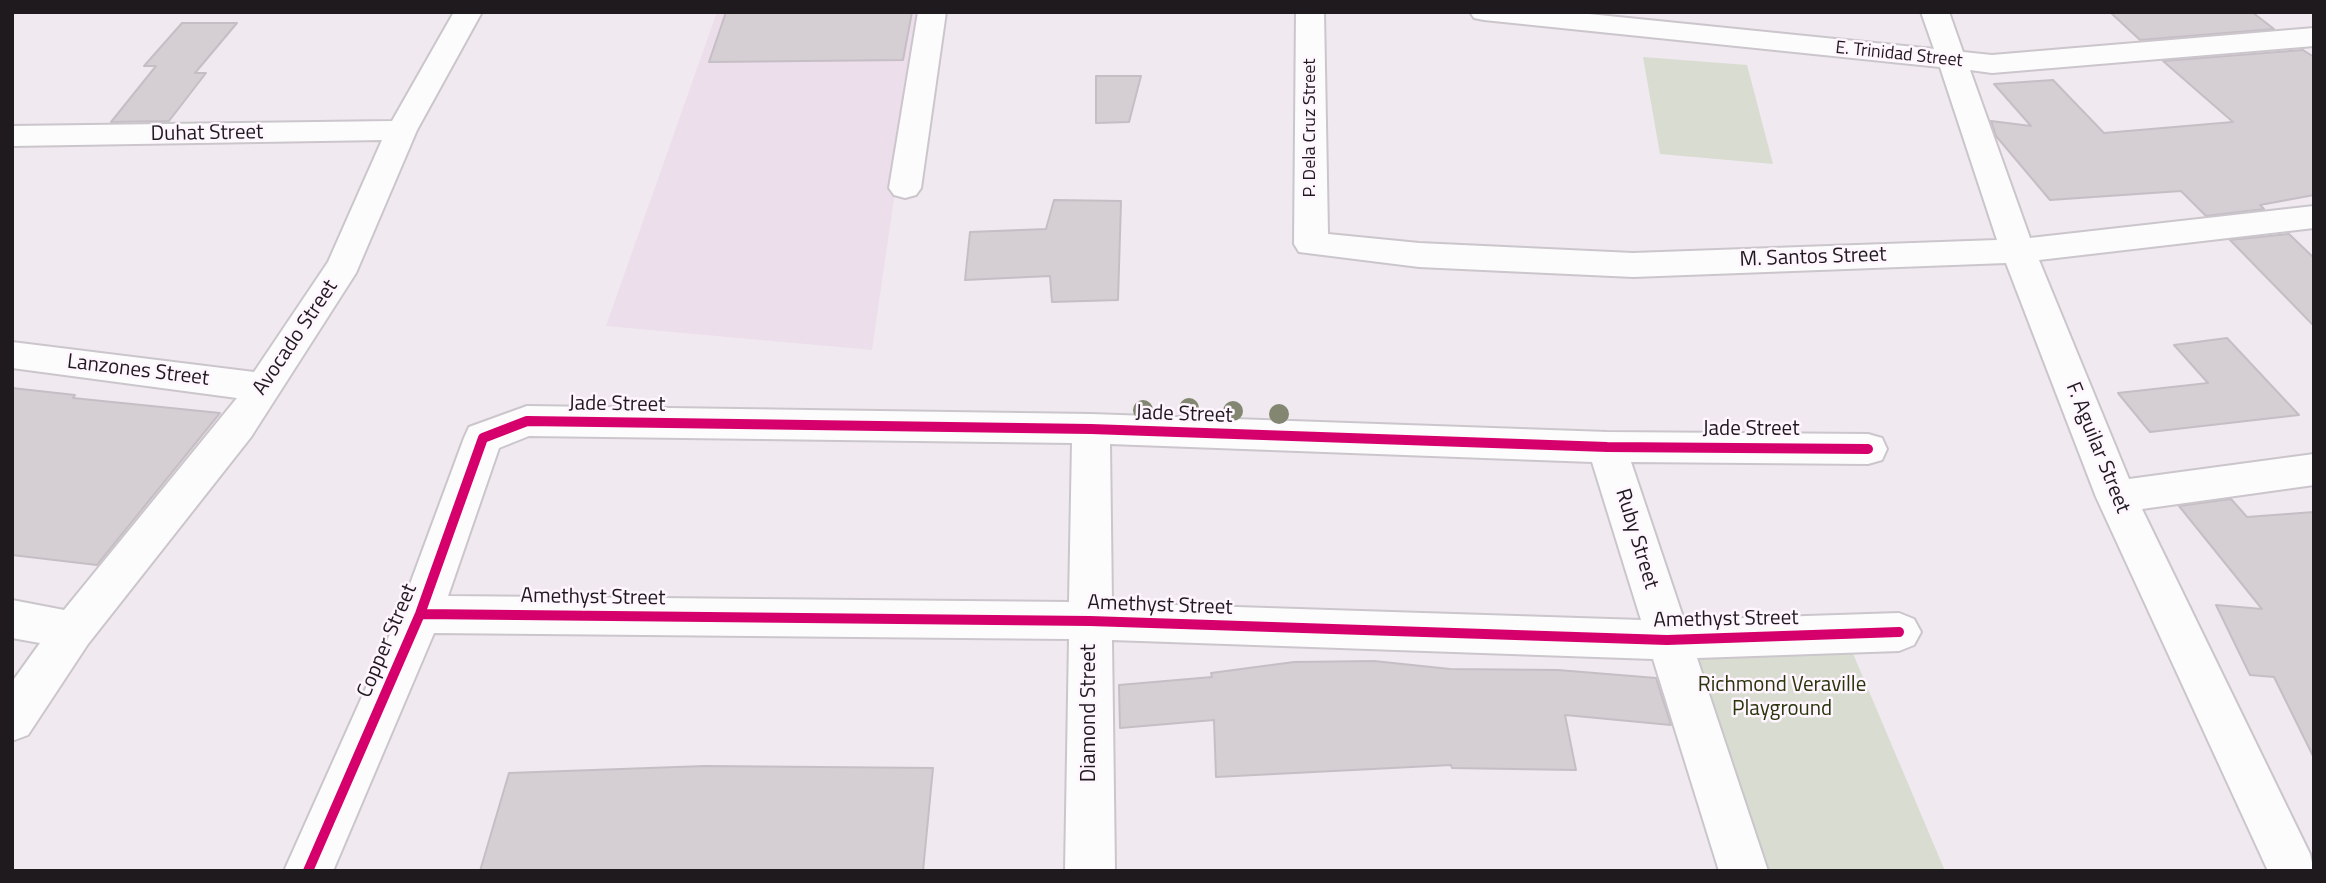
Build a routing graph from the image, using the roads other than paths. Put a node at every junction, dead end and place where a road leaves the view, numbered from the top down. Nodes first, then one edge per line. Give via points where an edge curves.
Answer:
1 (468, 12) edge
2 (932, 12) edge
3 (1310, 12) edge
4 (1484, 12) edge
5 (1934, 12) edge
6 (2314, 37) edge
7 (1952, 61) junction
8 (402, 130) junction
9 (12, 136) edge
10 (905, 188) dead end
11 (2314, 217) edge
12 (1311, 244) joint
13 (2018, 251) junction
14 (12, 355) edge
15 (263, 387) junction
16 (1091, 429) junction
17 (500, 430) joint
18 (1607, 447) junction
19 (1868, 449) dead end
20 (2314, 469) edge
21 (2116, 497) junction
22 (420, 614) junction
23 (12, 620) edge
24 (1090, 621) junction
25 (72, 631) junction
26 (1899, 632) dead end
27 (1668, 640) junction
28 (12, 720) edge
29 (308, 871) edge
30 (1090, 871) edge
31 (1744, 871) edge
32 (2293, 871) edge

1 - 8 street, Avocado Street
2 - 10 street
3 - 12 street, P. Dela Cruz Street
4 - 7 street, E. Trinidad Street
5 - 7 street, F. Aguilar Street
6 - 7 street, E. Trinidad Street via 1992,64
7 - 13 street, F. Aguilar Street
8 - 9 street, Duhat Street
8 - 15 street, Avocado Street via 344,265
11 - 13 street, M. Santos Street
12 - 13 street, M. Santos Street via 1419,255 1633,265
13 - 21 street, F. Aguilar Street
14 - 15 street, Lanzones Street
15 - 25 street, Avocado Street via 238,426
16 - 17 street, Jade Street via 527,421
16 - 18 street, Jade Street
16 - 24 street, Diamond Street
17 - 22 street, Copper Street via 483,438
18 - 19 street, Jade Street
18 - 27 street, Ruby Street
20 - 21 street
21 - 32 street, F. Aguilar Street
22 - 24 street, Amethyst Street
22 - 29 street, Copper Street
23 - 25 street
24 - 27 street, Amethyst Street
24 - 30 street, Diamond Street
25 - 28 street, Avocado Street
26 - 27 street, Amethyst Street
27 - 31 street, Ruby Street

